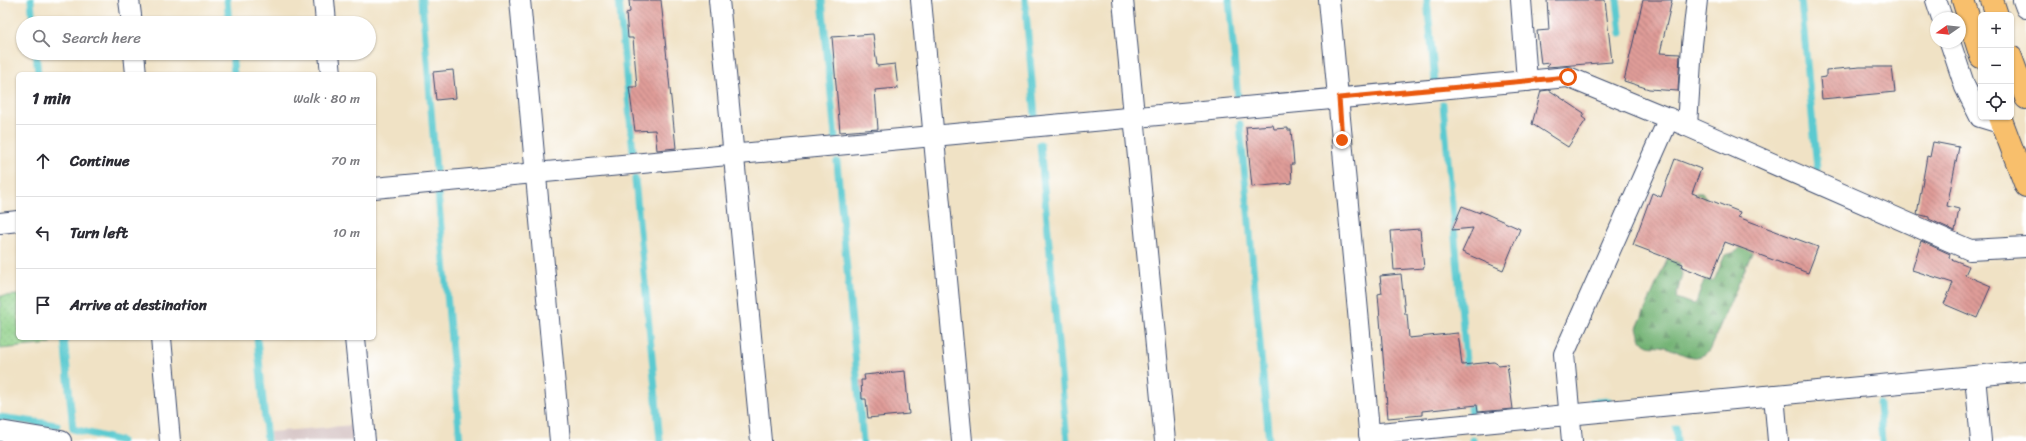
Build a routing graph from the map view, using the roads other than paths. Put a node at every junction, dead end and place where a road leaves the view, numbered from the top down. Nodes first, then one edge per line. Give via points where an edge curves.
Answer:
1 (130, 0) edge
2 (324, 0) edge
3 (520, 0) edge
4 (720, 0) edge
5 (921, 0) edge
6 (1123, 0) edge
7 (1330, 0) edge
8 (1521, 0) edge
9 (1697, 0) edge
10 (1936, 0) edge
11 (1963, 0) edge
12 (1992, 0) edge
13 (2023, 0) edge
14 (2026, 8) edge
15 (1940, 12) edge
16 (1996, 12) edge
17 (131, 16) edge
18 (325, 16) edge
19 (1952, 48) edge
20 (1978, 48) edge
21 (135, 60) edge
22 (330, 60) edge
23 (2014, 65) edge
24 (136, 72) edge
25 (331, 72) edge
26 (1527, 81) junction
27 (1339, 98) junction
28 (2026, 98) edge
29 (1134, 118) junction
30 (2002, 121) edge
31 (1678, 122) junction
32 (934, 136) junction
33 (734, 155) junction
34 (536, 173) junction
35 (2026, 186) edge
36 (376, 188) edge
37 (16, 221) edge
38 (0, 223) edge
39 (2026, 247) edge
40 (161, 340) edge
41 (355, 340) edge
42 (2026, 371) edge
43 (1974, 376) junction
44 (1774, 395) junction
45 (1570, 415) junction
46 (0, 431) edge
47 (1370, 437) edge
48 (61, 441) edge
49 (170, 441) edge
50 (365, 441) edge
51 (560, 441) edge
52 (761, 441) edge
53 (962, 441) edge
54 (1165, 441) edge
55 (1572, 441) edge
56 (1778, 441) edge
57 (1981, 441) edge

1 - 17 street
2 - 18 street
3 - 34 street
4 - 33 street
5 - 32 street
6 - 29 street
7 - 27 street
8 - 26 street
9 - 31 street
10 - 15 street
11 - 20 main road
12 - 16 main road
13 - 14 street
19 - 30 street via 1965,87 1980,117
21 - 24 street
22 - 25 street
23 - 28 main road
26 - 27 street
26 - 31 street via 1568,77
27 - 29 street
27 - 47 street
29 - 32 street
29 - 54 street
30 - 35 main road
31 - 39 street via 1970,250
31 - 45 street via 1564,354
32 - 33 street
32 - 53 street
33 - 34 street
33 - 52 street
34 - 36 street
34 - 51 street
37 - 38 street
40 - 49 street
41 - 50 street
42 - 43 street
43 - 44 street
43 - 57 street
44 - 45 street
44 - 56 street
45 - 47 street
45 - 55 street
46 - 48 street

